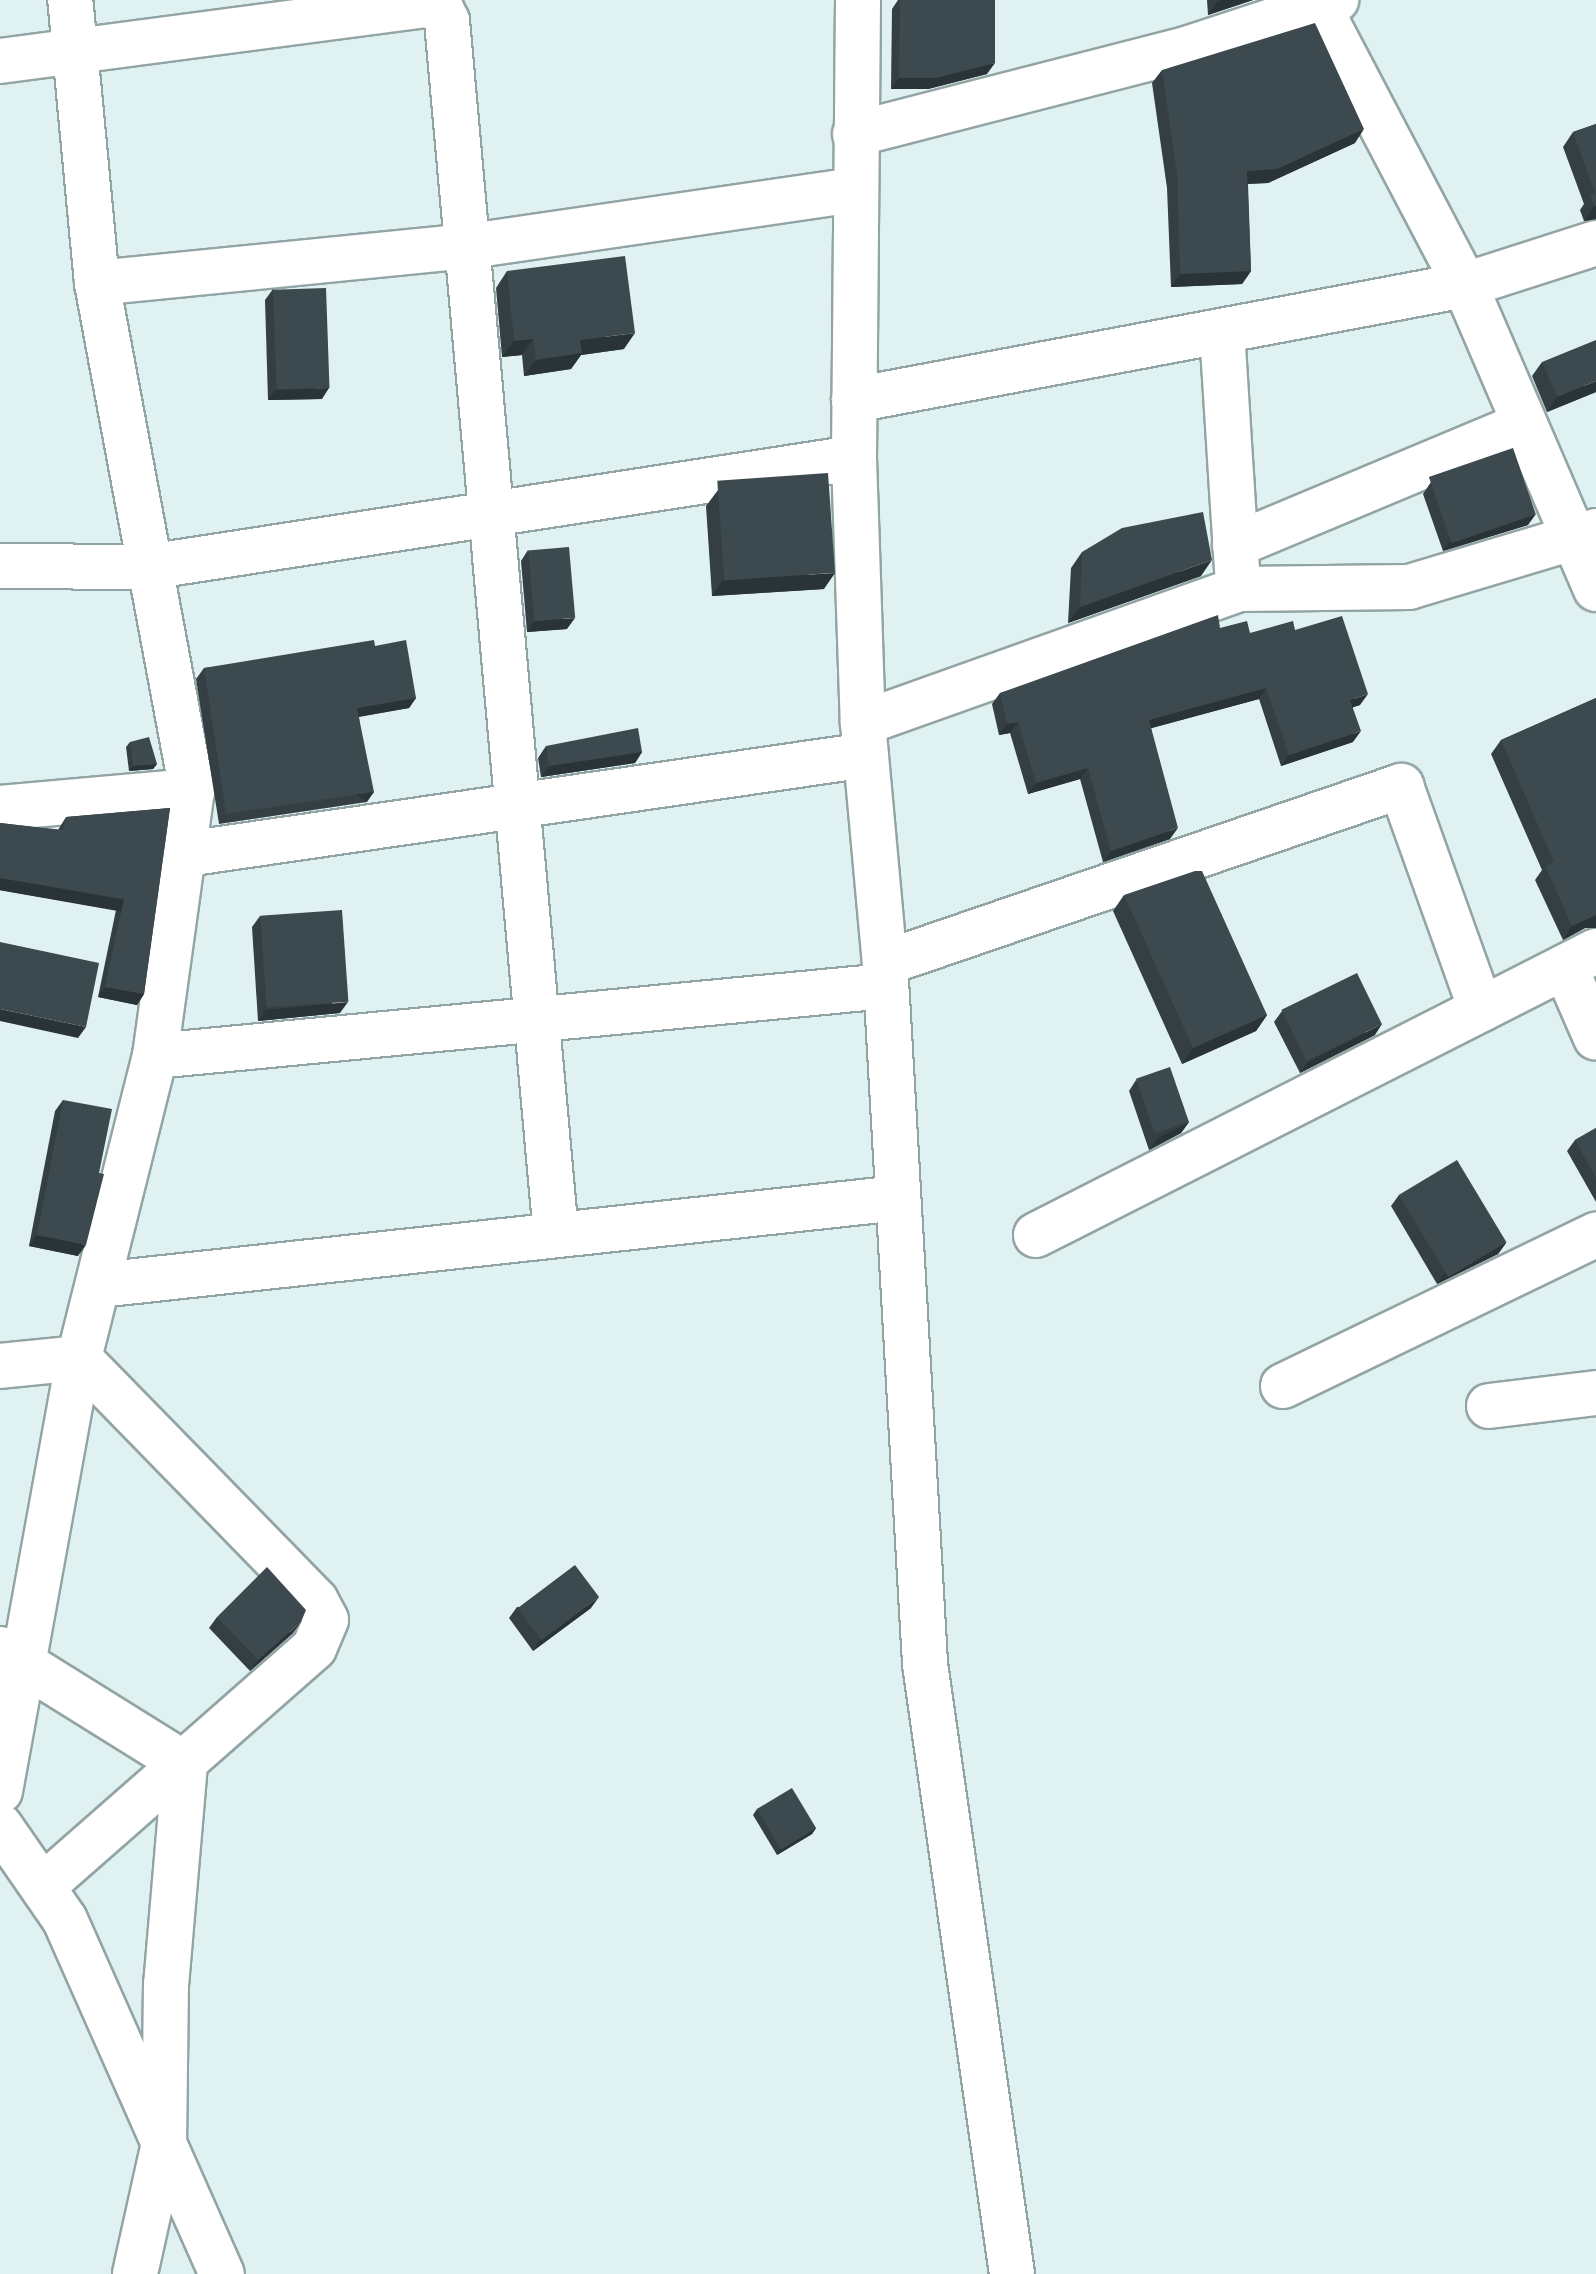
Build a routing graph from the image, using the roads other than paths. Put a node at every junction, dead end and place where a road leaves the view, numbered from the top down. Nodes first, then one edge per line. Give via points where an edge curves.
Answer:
1 (70, 0) edge
2 (858, 0) edge
3 (1328, 4) edge
4 (75, 54) junction
5 (0, 61) edge
6 (855, 134) junction
7 (853, 190) junction
8 (1596, 243) edge
9 (470, 246) junction
10 (97, 283) junction
11 (1465, 285) junction
12 (1222, 331) junction
13 (854, 400) junction
14 (1522, 425) junction
15 (854, 458) junction
16 (493, 513) junction
17 (1585, 534) edge
18 (1235, 545) junction
19 (0, 566) edge
20 (148, 567) junction
21 (1239, 589) junction
22 (1596, 589) edge
23 (864, 739) junction
24 (192, 791) junction
25 (519, 806) junction
26 (0, 808) edge
27 (186, 854) junction
28 (1580, 959) edge
29 (885, 975) junction
30 (1481, 1009) junction
31 (536, 1020) junction
32 (1596, 1038) edge
33 (155, 1056) junction
34 (898, 1198) junction
35 (556, 1235) junction
36 (1036, 1235) dead end
37 (1596, 1235) edge
38 (99, 1285) junction
39 (79, 1358) junction
40 (0, 1366) edge
41 (1283, 1386) dead end
42 (1596, 1393) edge
43 (1489, 1406) dead end
44 (10, 1654) edge
45 (185, 1764) junction
46 (0, 1791) edge
47 (0, 1826) edge
48 (45, 1884) junction
49 (164, 2143) junction
50 (135, 2274) edge
51 (222, 2274) edge
52 (1012, 2274) edge

1 - 4 street
2 - 6 street
3 - 6 street via 1189,48
3 - 11 street
4 - 5 street
4 - 9 street via 426,5 441,9 447,21
4 - 10 street
6 - 7 street
7 - 9 street
7 - 13 street
8 - 11 street
9 - 10 street
9 - 16 street
10 - 20 street
11 - 12 street
11 - 14 street
12 - 13 street
12 - 18 street
13 - 15 street
14 - 17 street
14 - 18 street
15 - 16 street
15 - 23 street
16 - 20 street
16 - 25 street
17 - 21 street via 1409,587
17 - 22 street
18 - 21 street
19 - 20 street
20 - 24 street
21 - 23 street
23 - 25 street
23 - 29 street
24 - 26 street
24 - 27 street
25 - 27 street
25 - 31 street
27 - 33 street
28 - 30 street
28 - 32 street
29 - 30 street via 1401,786
29 - 31 street
29 - 34 street
30 - 36 street
31 - 33 street
31 - 35 street
33 - 38 street
34 - 35 street
34 - 52 street via 925,1664
35 - 38 street
37 - 41 street
38 - 39 street
39 - 40 street
39 - 44 street
39 - 45 street via 316,1601 326,1620 314,1648
42 - 43 street
44 - 45 street
44 - 46 street
45 - 48 street
45 - 49 street via 166,1984
47 - 48 street
48 - 49 street
49 - 50 street
49 - 51 street

